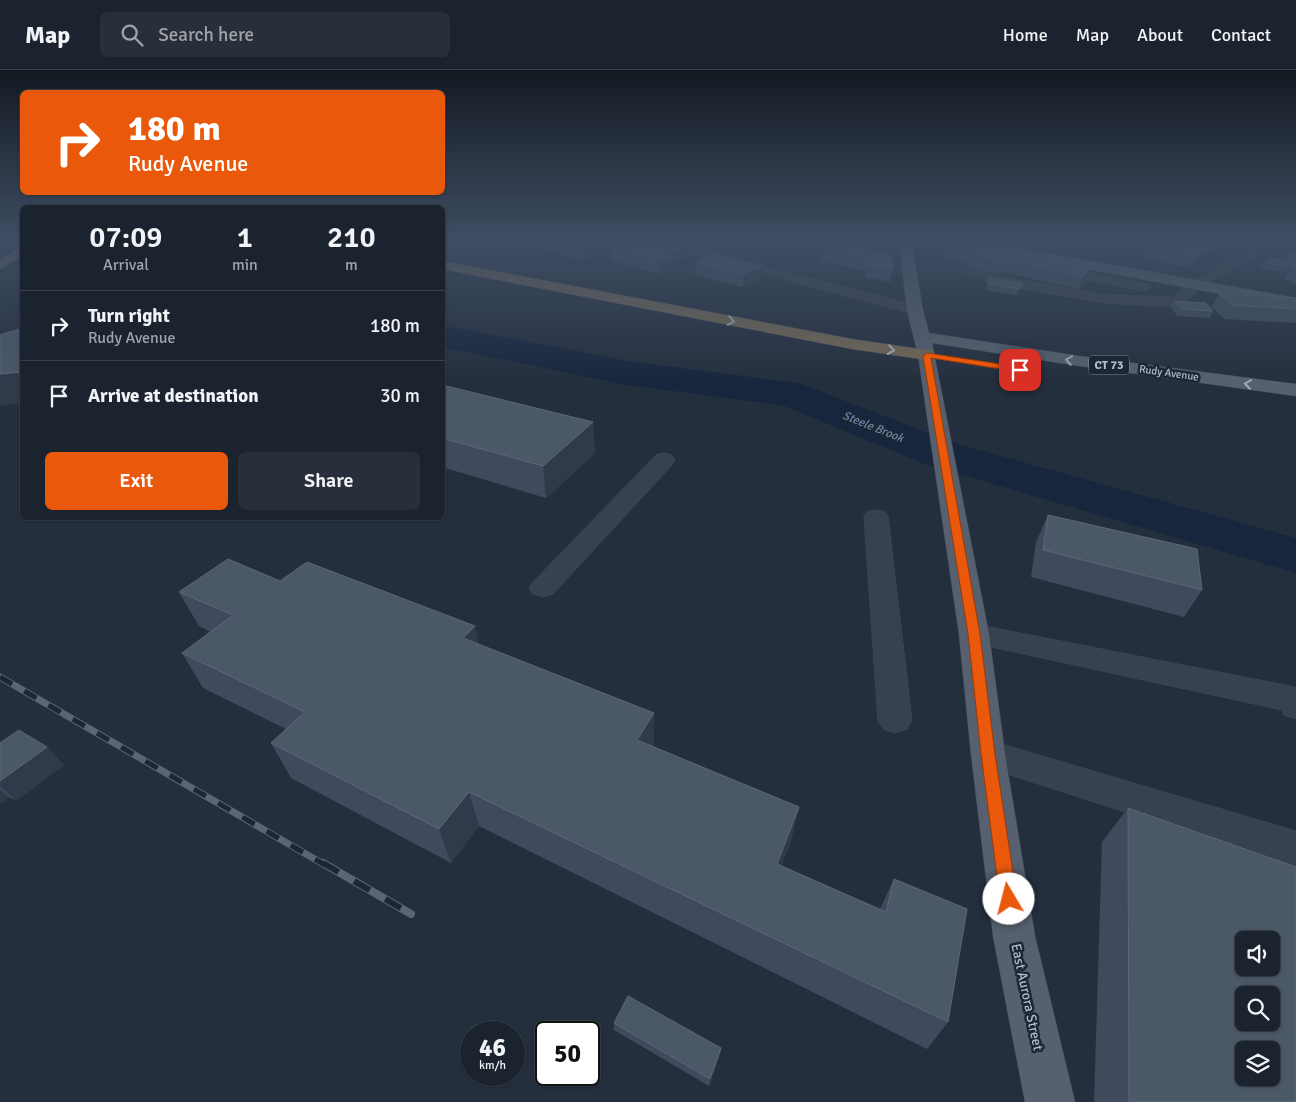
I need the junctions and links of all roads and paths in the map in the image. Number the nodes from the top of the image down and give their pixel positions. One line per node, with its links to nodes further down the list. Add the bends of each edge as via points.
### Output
1 (557, 287): 13 (highway, one-way to 13)
2 (829, 287): 10 (street)
3 (912, 287): 10 (main road, East Aurora Street)
4 (1036, 287): 8 (street, via 1105,300 1178,302)
5 (1158, 287): 8 (street)
6 (1192, 287): 8 (street)
7 (1212, 287): 9 (main road)
8 (1184, 295)
9 (1296, 303)
10 (915, 310): 12 (main road, East Aurora Street)
11 (905, 334): 12 (highway, CT 73)
12 (923, 337): 13 (main road, East Aurora Street); 18 (main road, Rudy Avenue / CT 73, one-way to 12)
13 (927, 356): 14 (main road); 23 (main road, East Aurora Street)
14 (946, 358)
15 (986, 364): 16 (main road, CT 73)
16 (1094, 381)
17 (1113, 383): 19 (main road, Rudy Avenue / CT 73)
18 (1296, 390)
19 (1296, 407)
20 (664, 460): 22 (street)
21 (876, 518): 25 (street)
22 (543, 588)
23 (974, 634): 24 (street); 26 (main road, East Aurora Street)
24 (1296, 702)
25 (895, 720)
26 (988, 754): 27 (street); 28 (main road, East Aurora Street, via 1014,936)
27 (1296, 849)
28 (1050, 1102)

